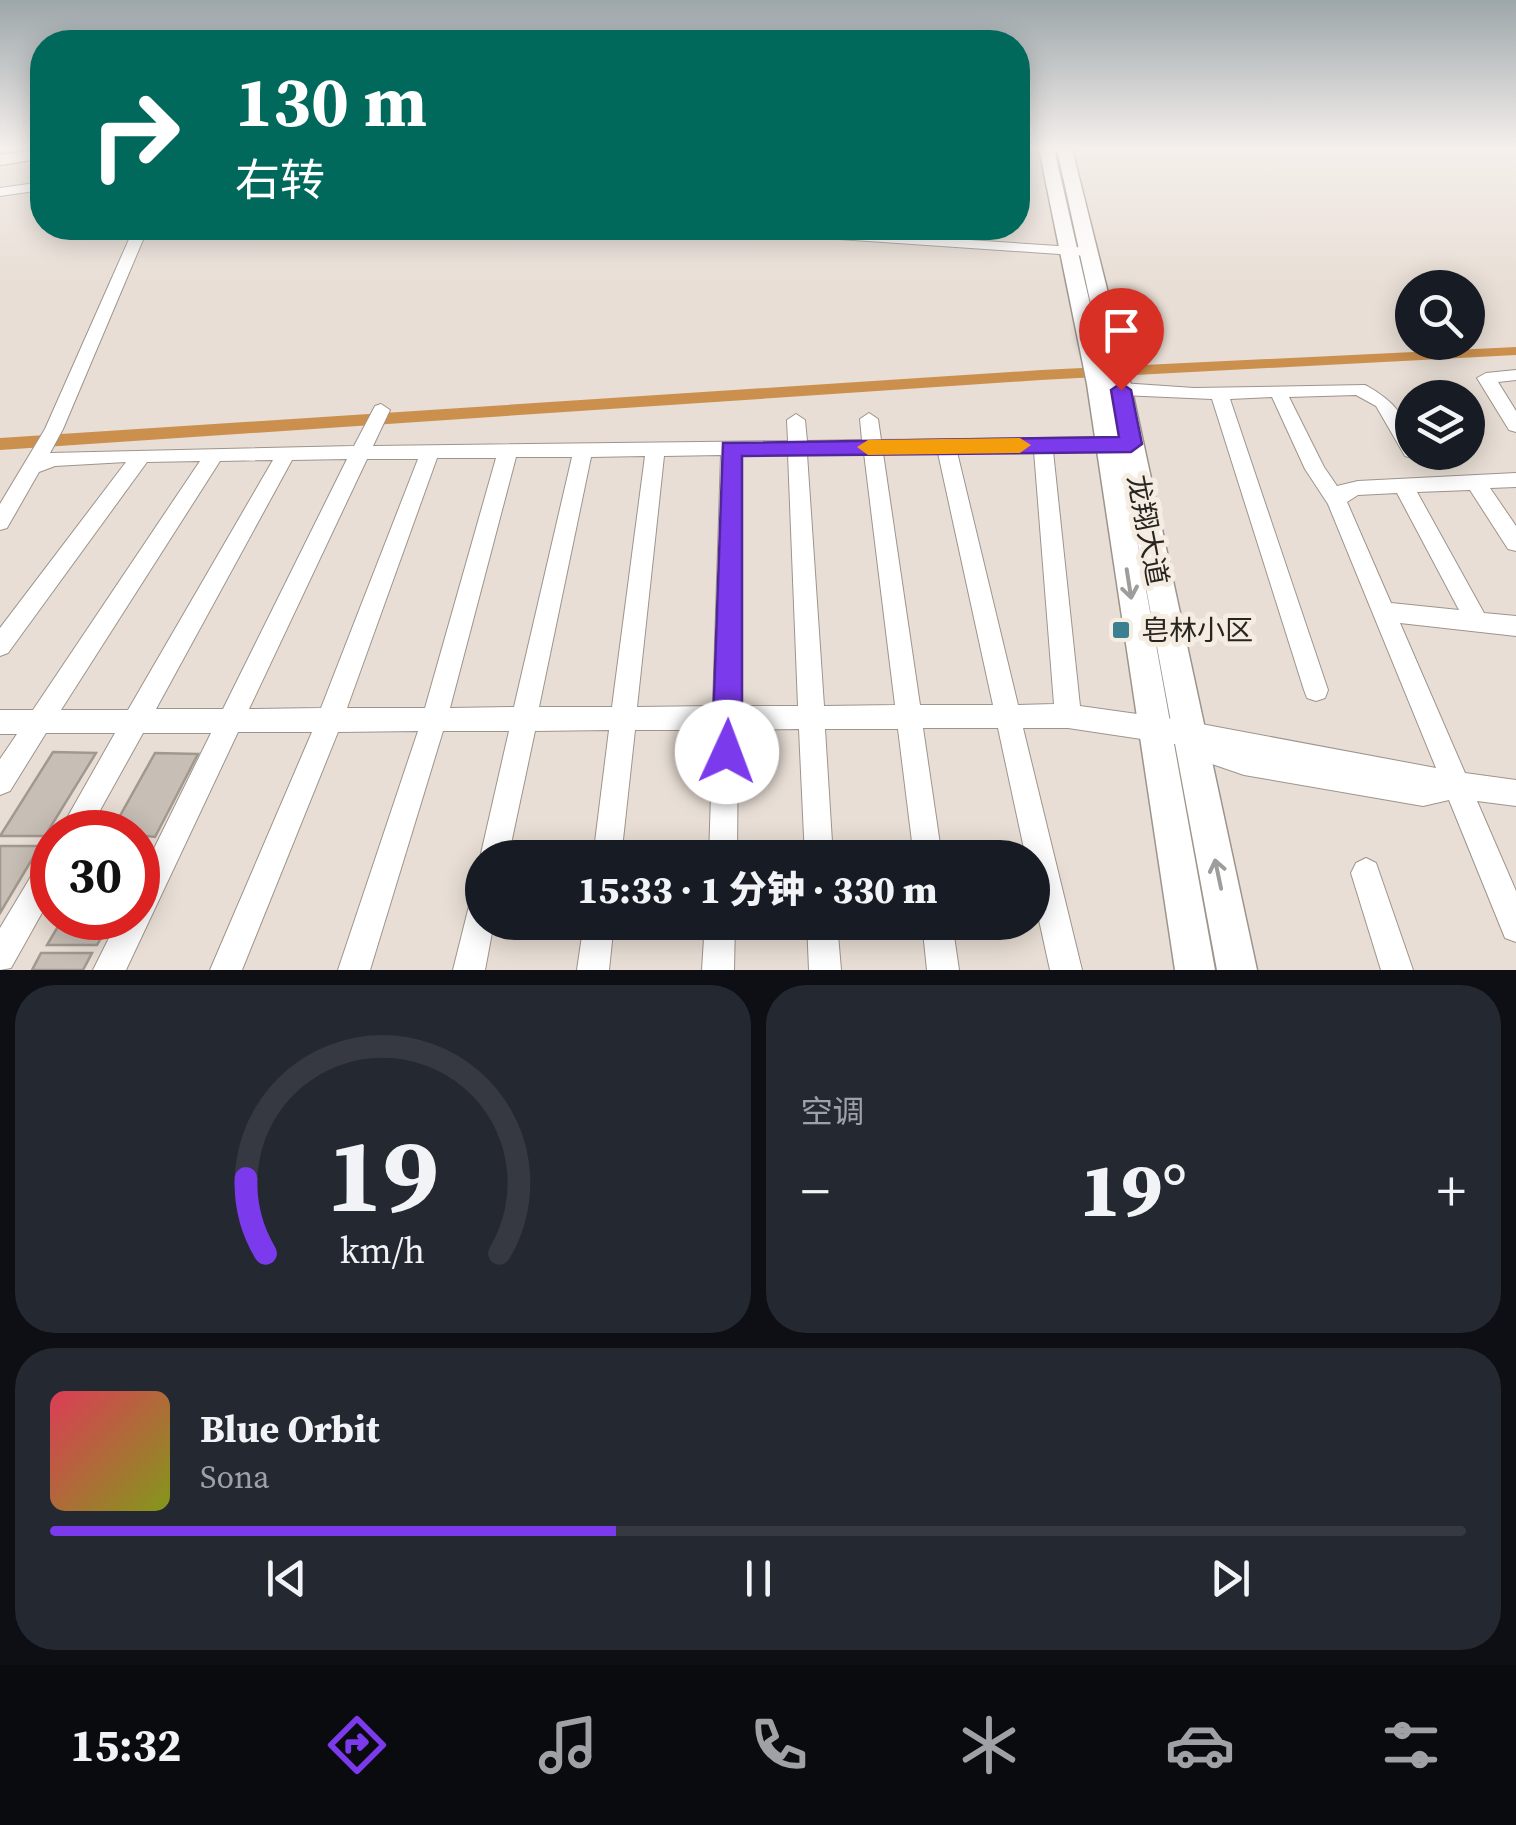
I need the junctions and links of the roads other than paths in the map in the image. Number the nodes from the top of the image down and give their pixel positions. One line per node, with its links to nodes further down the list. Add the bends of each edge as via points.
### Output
1 (1056, 194): 5 (main road, 龙翔大道)
2 (1075, 194): 6 (main road, 龙翔大道)
3 (136, 240): 30 (street)
4 (909, 240): 5 (street)
5 (1068, 251): 6 (street); 7 (main road, 龙翔大道)
6 (1089, 252): 7 (main road, 龙翔大道)
7 (1109, 374): 10 (street); 17 (main road, 龙翔大道)
8 (1516, 375): 15 (street, via 1486,378)
9 (1278, 392): 10 (street); 14 (street, via 1373,394); 36 (street)
10 (1218, 394): 43 (street)
11 (381, 410): 16 (street)
12 (870, 419): 20 (street)
13 (796, 420): 21 (street)
14 (1395, 426)
15 (1516, 426)
16 (365, 444): 26 (street); 27 (street); 54 (street)
17 (1120, 444): 18 (street); 57 (main road, 龙翔大道, one-way to 57); 58 (main road, 龙翔大道)
18 (1043, 445): 19 (street); 47 (street)
19 (946, 446): 20 (street); 46 (street)
20 (873, 447): 21 (street); 45 (street)
21 (798, 448): 22 (street); 44 (street)
22 (731, 449): 24 (street); 51 (street)
23 (583, 450): 24 (street); 25 (street); 49 (street)
24 (655, 450): 50 (street)
25 (508, 451): 26 (street); 48 (street)
26 (430, 452): 52 (street)
27 (286, 454): 28 (street); 53 (street)
28 (214, 455): 29 (street); 56 (street)
29 (142, 456): 30 (street); 42 (street)
30 (39, 460): 37 (street)
31 (1424, 470): 34 (street)
32 (1516, 480): 33 (street)
33 (1475, 482): 34 (street); 38 (street)
34 (1432, 484): 35 (street)
35 (1403, 485): 36 (street, via 1343,492); 40 (street)
36 (1338, 502): 39 (street)
37 (0, 522)
38 (1516, 543)
39 (1382, 612): 40 (street); 60 (street)
40 (1476, 622): 41 (street)
41 (1516, 626)
42 (0, 646)
43 (1316, 690)
44 (812, 716): 45 (street); 51 (street); 66 (street)
45 (909, 716): 46 (street); 67 (street)
46 (1008, 716): 47 (street); 87 (street)
47 (1068, 716): 57 (street)
48 (435, 717): 49 (street); 52 (street); 81 (street)
49 (524, 717): 50 (street); 63 (street)
50 (624, 717): 51 (street); 64 (street)
51 (728, 717): 65 (street)
52 (330, 719): 54 (street); 80 (street)
53 (139, 720): 54 (street); 56 (street); 62 (street)
54 (234, 720): 68 (street)
55 (0, 722): 56 (street)
56 (41, 722): 59 (street)
57 (1152, 725): 58 (street); 88 (main road, 龙翔大道)
58 (1188, 731): 60 (street, via 1221,755 1244,762 1424,793); 89 (main road, 龙翔大道, one-way to 58)
59 (0, 782)
60 (1456, 786): 61 (street); 71 (street)
61 (1516, 793)
62 (86, 810)
63 (498, 840)
64 (608, 840)
65 (724, 840)
66 (818, 840)
67 (926, 840)
68 (160, 867)
69 (1366, 873): 90 (street)
70 (30, 906): 78 (street)
71 (1516, 927)
72 (124, 940): 79 (street)
73 (475, 940): 82 (street)
74 (597, 940): 83 (street)
75 (719, 940): 84 (street)
76 (823, 940): 85 (street)
77 (939, 940): 86 (street)
78 (0, 957)
79 (109, 970)
80 (226, 970)
81 (354, 970)
82 (469, 970)
83 (593, 970)
84 (718, 970)
85 (825, 970)
86 (943, 970)
87 (1066, 970)
88 (1194, 970)
89 (1238, 970)
90 (1396, 970)

